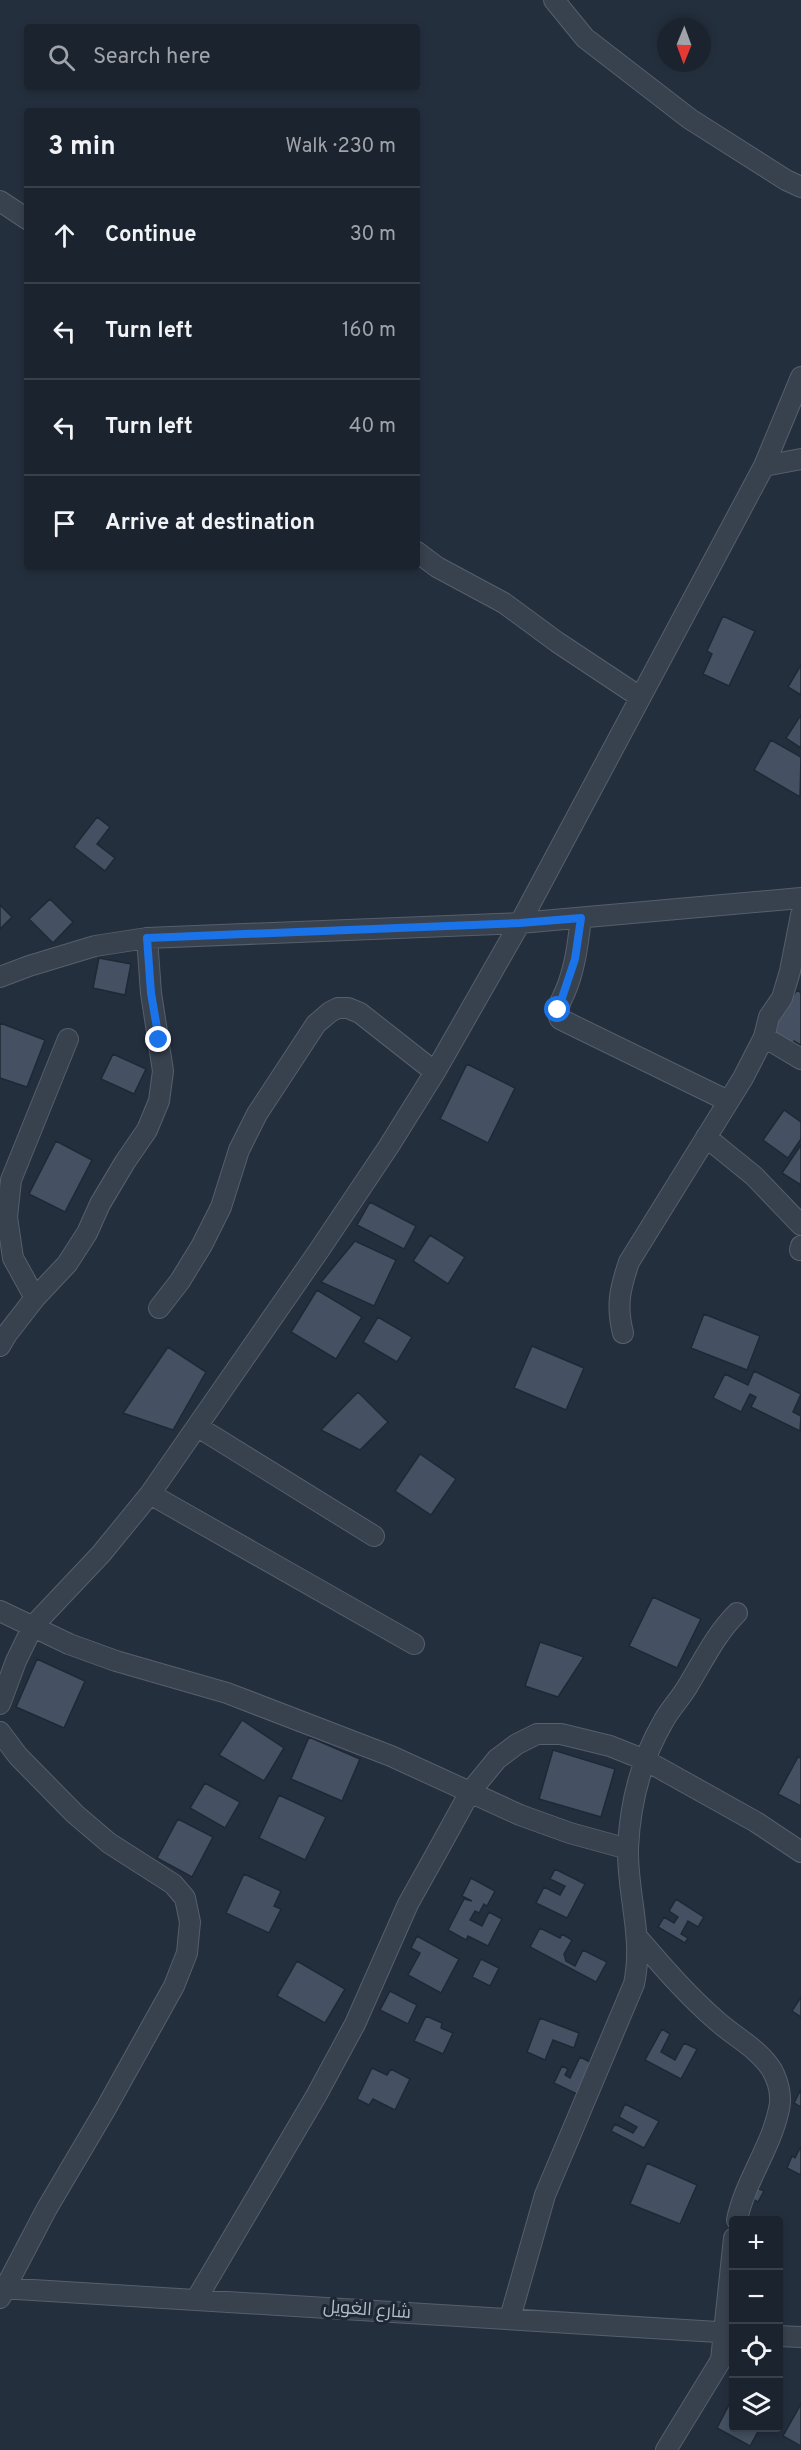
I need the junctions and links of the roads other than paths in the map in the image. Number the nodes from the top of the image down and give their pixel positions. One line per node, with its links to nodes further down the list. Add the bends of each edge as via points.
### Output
1 (554, 0): 2 (street, via 585,38 690,119)
2 (801, 187)
3 (0, 201): 4 (street)
4 (24, 217)
5 (801, 377): 7 (street)
6 (801, 459): 7 (street)
7 (764, 466): 9 (street)
8 (420, 554): 9 (street, via 504,603)
9 (640, 697): 13 (street)
10 (801, 898): 12 (street)
11 (801, 915): 16 (street, via 782,998 769,1017)
12 (581, 918): 13 (street); 20 (street, via 575,959 558,1010 560,1019)
13 (520, 923): 14 (street); 19 (street)
14 (147, 938): 15 (street, via 95,946); 24 (street, via 163,1071 159,1101 147,1130 100,1204 87,1233 67,1264)
15 (0, 977)
16 (764, 1037): 18 (street); 20 (street)
17 (68, 1039): 22 (street)
18 (801, 1059)
19 (435, 1072): 25 (street, via 360,1013 338,1008 323,1018 257,1114 202,1245); 28 (street)
20 (728, 1101): 21 (street)
21 (706, 1137): 23 (street, via 754,1176); 26 (street, via 629,1262 618,1312)
22 (6, 1177): 24 (street, via 6,1217 14,1258)
23 (801, 1225)
24 (35, 1298): 27 (street)
25 (159, 1308)
26 (623, 1333)
27 (0, 1346)
28 (198, 1427): 29 (street); 30 (street)
29 (150, 1494): 33 (street, via 101,1554); 34 (street)
30 (374, 1536)
31 (0, 1611): 33 (street)
32 (737, 1613): 38 (street, via 714,1639 663,1722)
33 (33, 1626): 35 (street); 39 (street, via 116,1661 227,1693 315,1726)
34 (414, 1644)
35 (4, 1679): 36 (street)
36 (0, 1704)
37 (0, 1732): 45 (street, via 75,1815 109,1843 173,1884 185,1898 190,1922 187,1953 174,1986)
38 (645, 1760): 39 (street, via 584,1738 537,1734 497,1759); 40 (street, via 636,1787); 41 (street)
39 (470, 1792): 40 (street, via 520,1815); 46 (street, via 408,1904 339,2055)
40 (628, 1849): 42 (street)
41 (801, 1852)
42 (638, 1938): 43 (street, via 689,1995 771,2069 778,2086 779,2110); 47 (street, via 634,1984 545,2195)
43 (737, 2216)
44 (732, 2270): 48 (street)
45 (2, 2291): 46 (street, شارع الغويل)
46 (197, 2298): 47 (street, شارع الغويل)
47 (510, 2318): 49 (street, شارع الغويل)
48 (729, 2324)
49 (729, 2333): 52 (street, via 721,2360)
50 (783, 2336): 51 (street)
51 (801, 2337)
52 (666, 2450)

